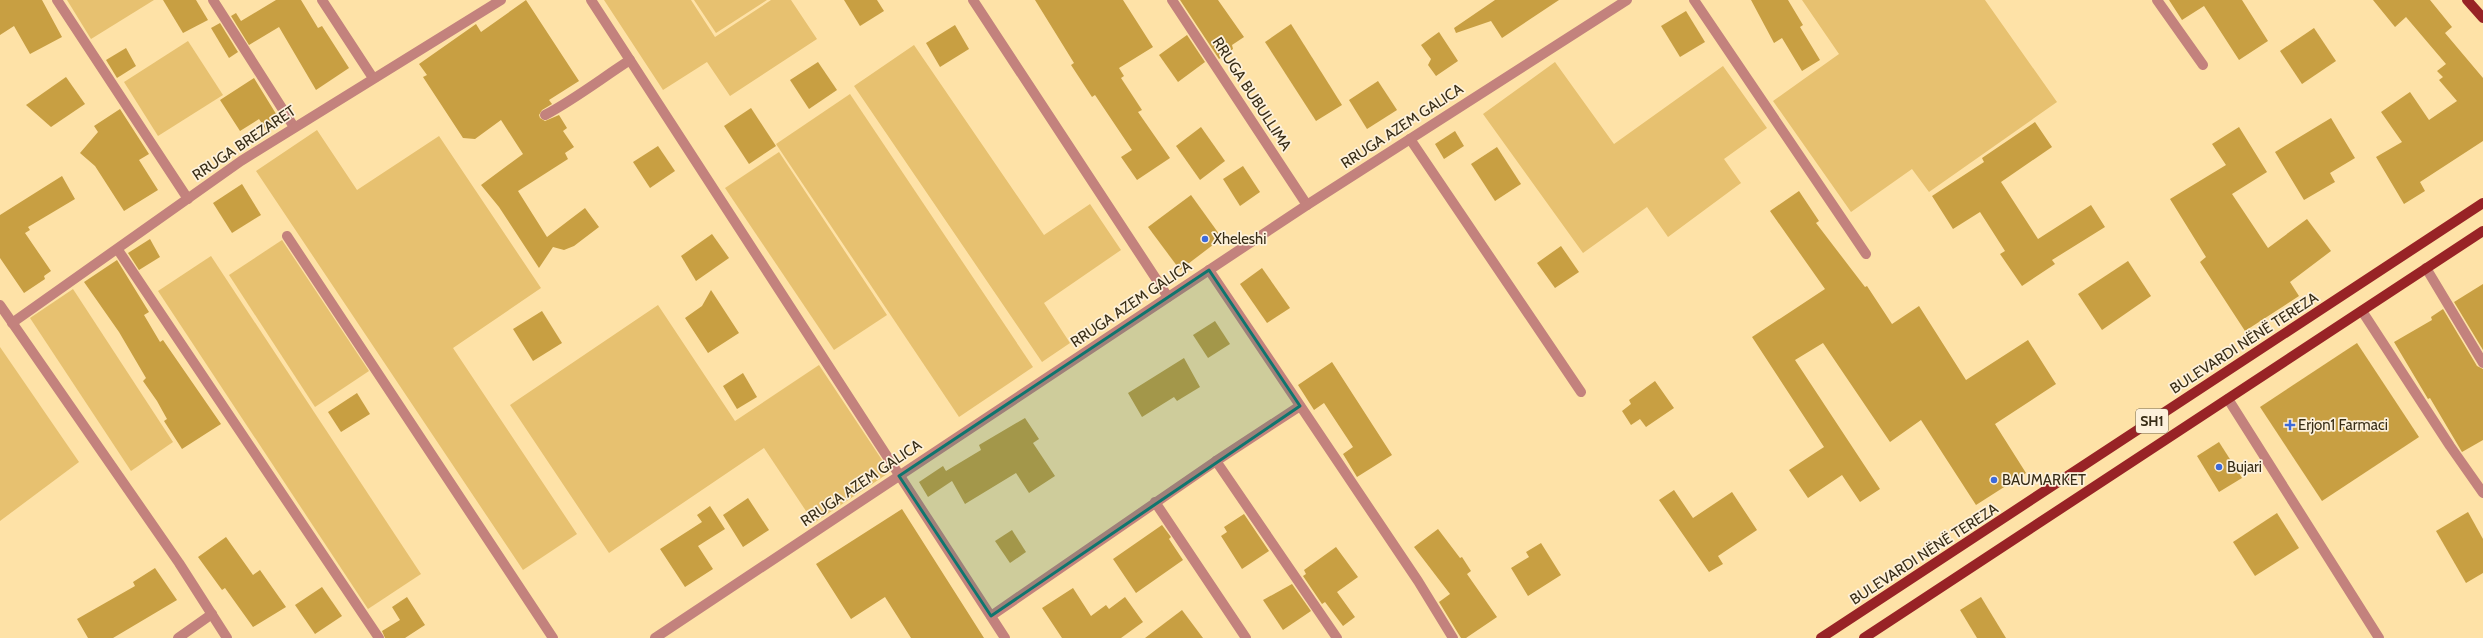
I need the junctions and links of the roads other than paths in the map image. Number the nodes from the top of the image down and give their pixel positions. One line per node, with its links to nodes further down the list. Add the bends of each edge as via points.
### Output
1 (57, 0): 19 (street)
2 (213, 0): 17 (street)
3 (322, 0): 15 (street)
4 (501, 0): 15 (street, RRUGA BREZARET)
5 (591, 0): 13 (street)
6 (973, 0): 28 (street)
7 (1172, 0): 21 (street, RRUGA BUBULLIMA)
8 (1627, 0): 18 (street, RRUGA AZEM GALICA)
9 (1694, 0): 25 (street)
10 (2157, 0): 14 (street)
11 (2467, 0): 12 (main road)
12 (2483, 18)
13 (630, 60): 16 (street, via 569,102); 37 (street)
14 (2203, 65)
15 (373, 78): 17 (street, RRUGA BREZARET)
16 (545, 115)
17 (294, 127): 19 (street, RRUGA BREZARET)
18 (1410, 139): 21 (street, RRUGA AZEM GALICA); 33 (street)
19 (188, 199): 24 (street, RRUGA BREZARET)
20 (2483, 203): 51 (main road, BULEVARDI NËNË TEREZA / SH1)
21 (1307, 205): 27 (street, RRUGA AZEM GALICA)
22 (2483, 231): 26 (main road, SH1)
23 (287, 236): 45 (street)
24 (118, 250): 31 (street, RRUGA BREZARET); 44 (street)
25 (1866, 254)
26 (2426, 268): 30 (main road, SH1); 32 (street)
27 (1209, 270): 28 (street, RRUGA AZEM GALICA); 35 (street)
28 (1168, 297): 37 (street, RRUGA AZEM GALICA)
29 (0, 305): 31 (street)
30 (2362, 311): 34 (main road, SH1); 38 (street)
31 (12, 323): 40 (street, via 179,562)
32 (2483, 363)
33 (1581, 392)
34 (2228, 399): 52 (main road, SH1); 53 (street)
35 (1300, 406): 36 (street); 50 (street, via 1418,581)
36 (1216, 461): 39 (street); 49 (street)
37 (899, 476): 41 (street); 46 (street, RRUGA AZEM GALICA)
38 (2483, 493)
39 (1155, 502): 41 (street); 48 (street)
40 (212, 614): 42 (street); 43 (street)
41 (991, 616): 47 (street)
42 (178, 638)
43 (227, 638)
44 (379, 638)
45 (553, 638)
46 (655, 638)
47 (1005, 638)
48 (1246, 638)
49 (1338, 638)
50 (1453, 638)
51 (1821, 638)
52 (1864, 638)
53 (2379, 638)

